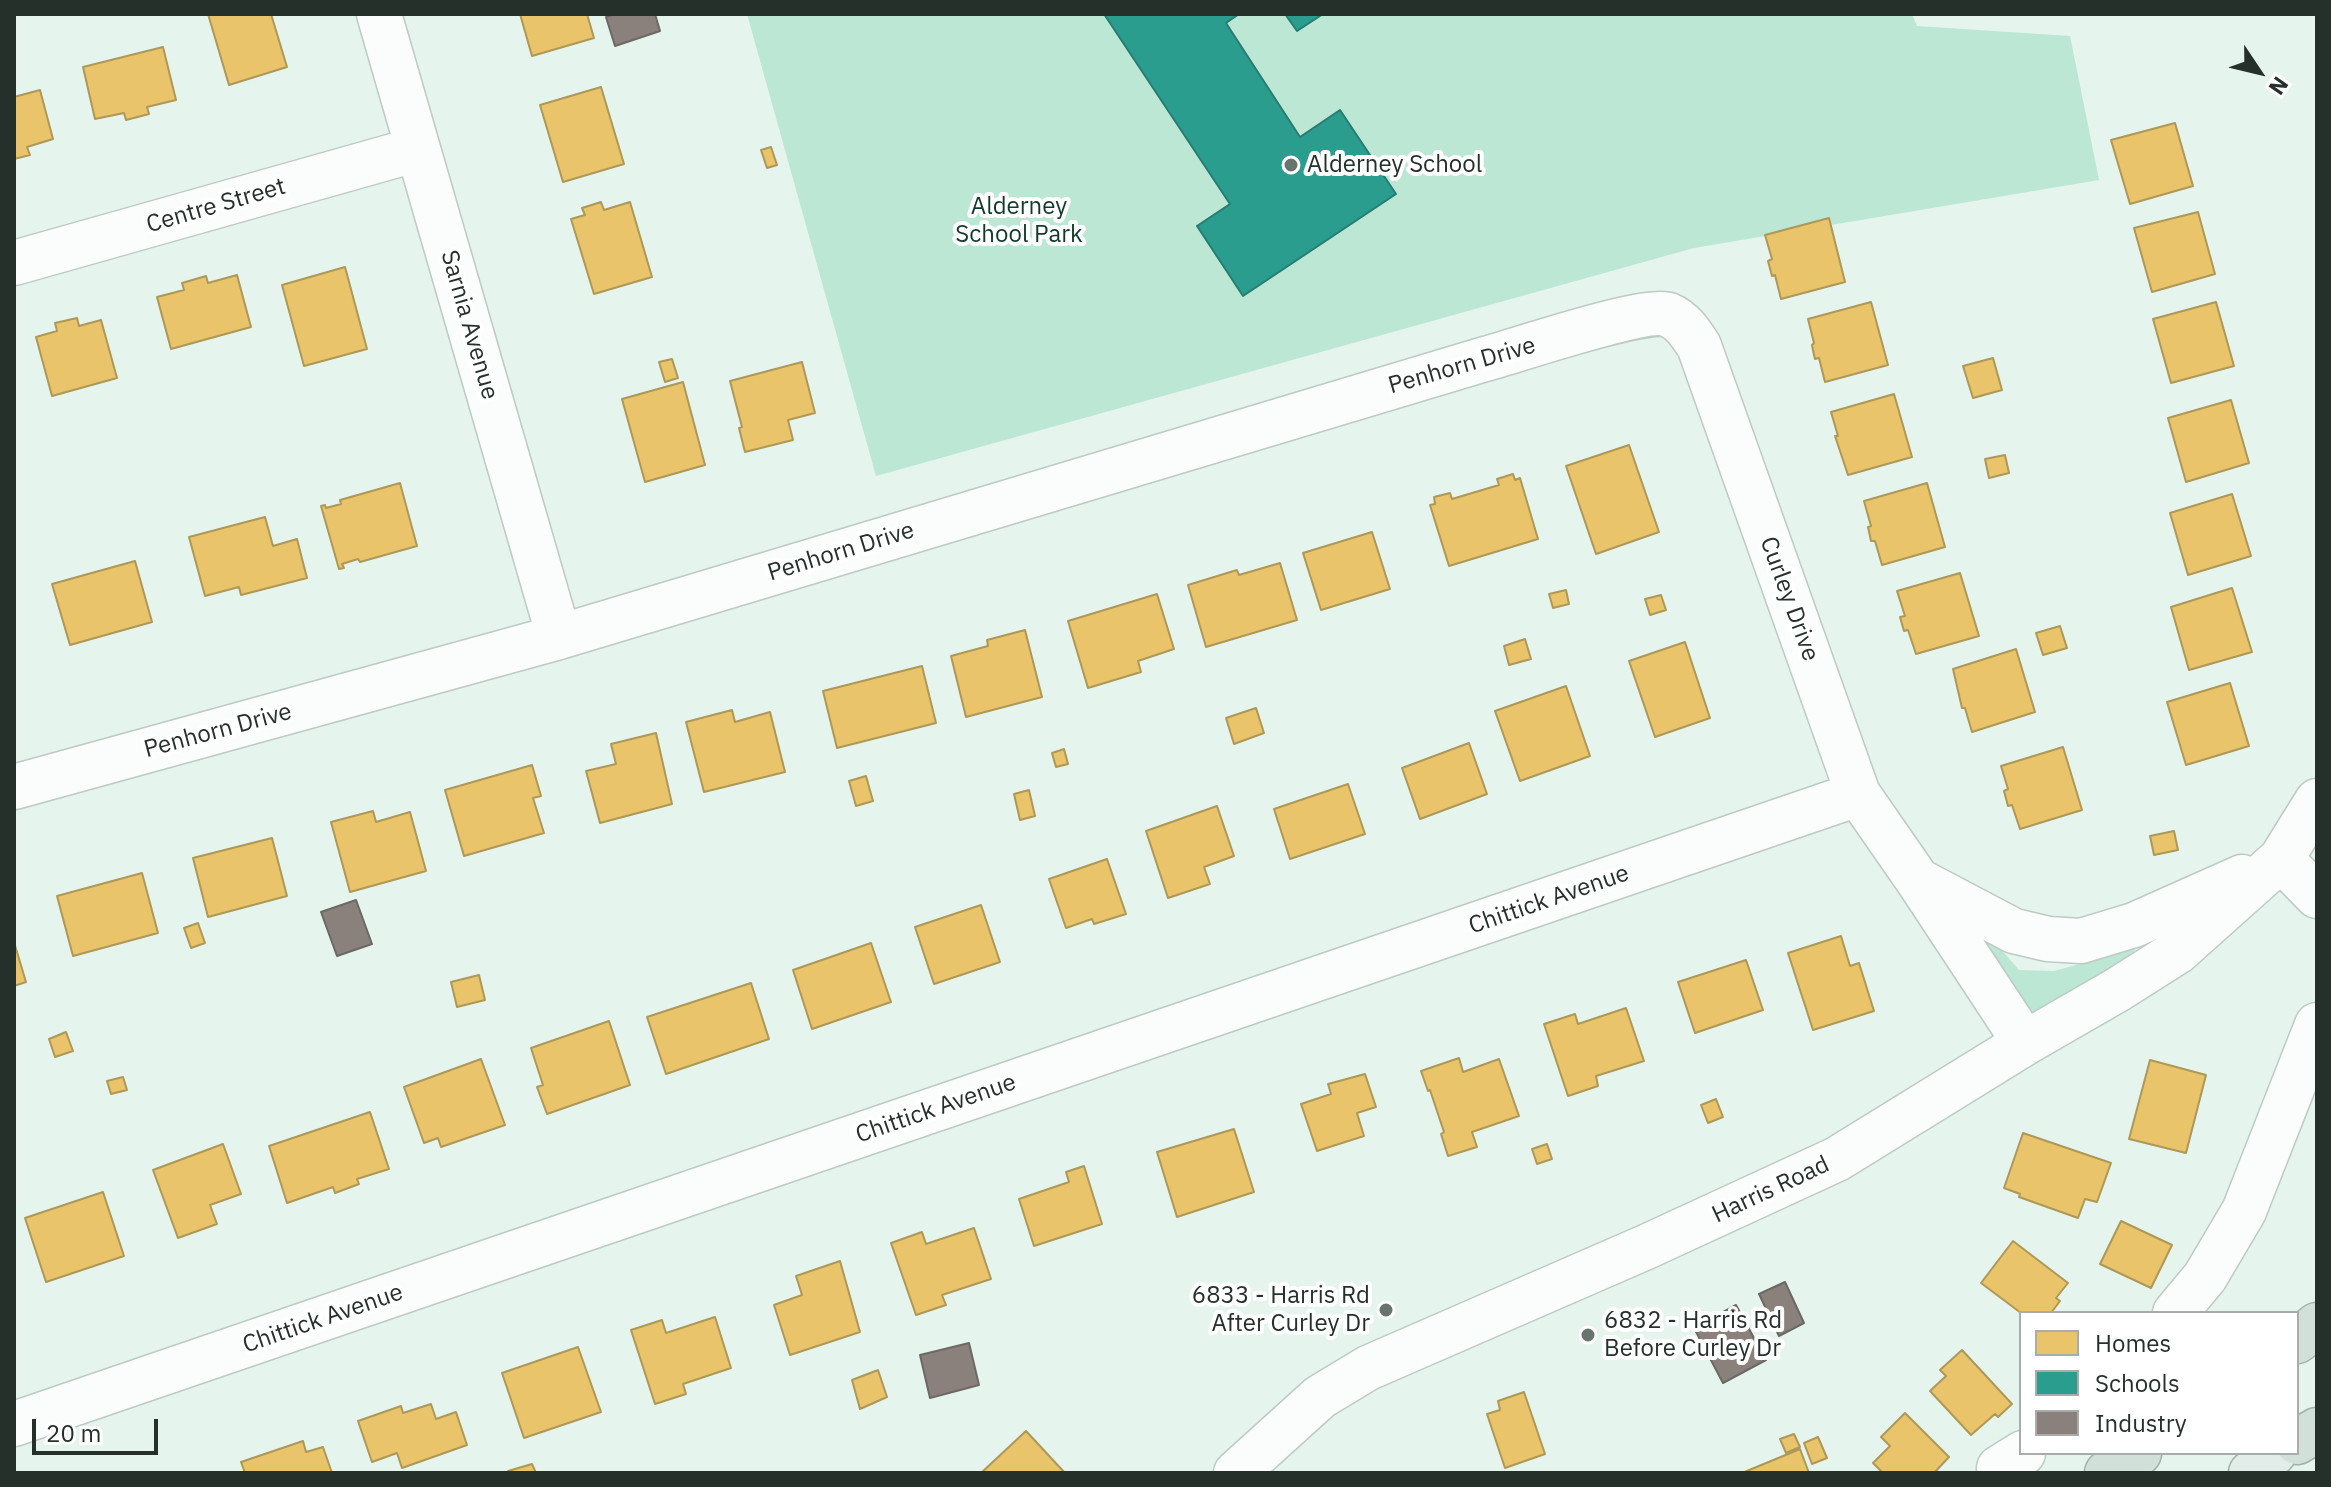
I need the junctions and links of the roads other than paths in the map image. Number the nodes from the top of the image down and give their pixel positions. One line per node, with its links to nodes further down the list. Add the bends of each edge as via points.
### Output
1 (379, 14): 2 (street, Sarnia Avenue)
2 (418, 149): 3 (street, Centre Street); 5 (street, Sarnia Avenue)
3 (14, 263)
4 (1667, 314): 5 (street, Penhorn Drive, via 1636,317 1485,359); 7 (street, Curley Drive, via 1686,326 1699,346)
5 (559, 637): 6 (street, Penhorn Drive)
6 (14, 787)
7 (1858, 794): 10 (street, Curley Drive); 18 (street, Chittick Avenue)
8 (2317, 801): 9 (street, Harris Road)
9 (2281, 859): 10 (street, Curley Drive, via 2134,925 2081,941 2014,931); 11 (street); 13 (street, Harris Road, via 2177,952)
10 (1919, 882): 13 (street, Curley Drive)
11 (2317, 896)
12 (2317, 1025): 14 (street, via 2244,1211 2205,1277)
13 (2025, 1043): 23 (street, Harris Road, via 1837,1159 1368,1368 1320,1397)
14 (2177, 1311)
15 (2317, 1325): 16 (highway)
16 (2299, 1339)
17 (2317, 1410): 19 (main road)
18 (14, 1424)
19 (2299, 1428)
20 (2317, 1430): 21 (highway)
21 (2299, 1439)
22 (2136, 1455): 24 (highway)
23 (1236, 1473)
24 (2107, 1473)

